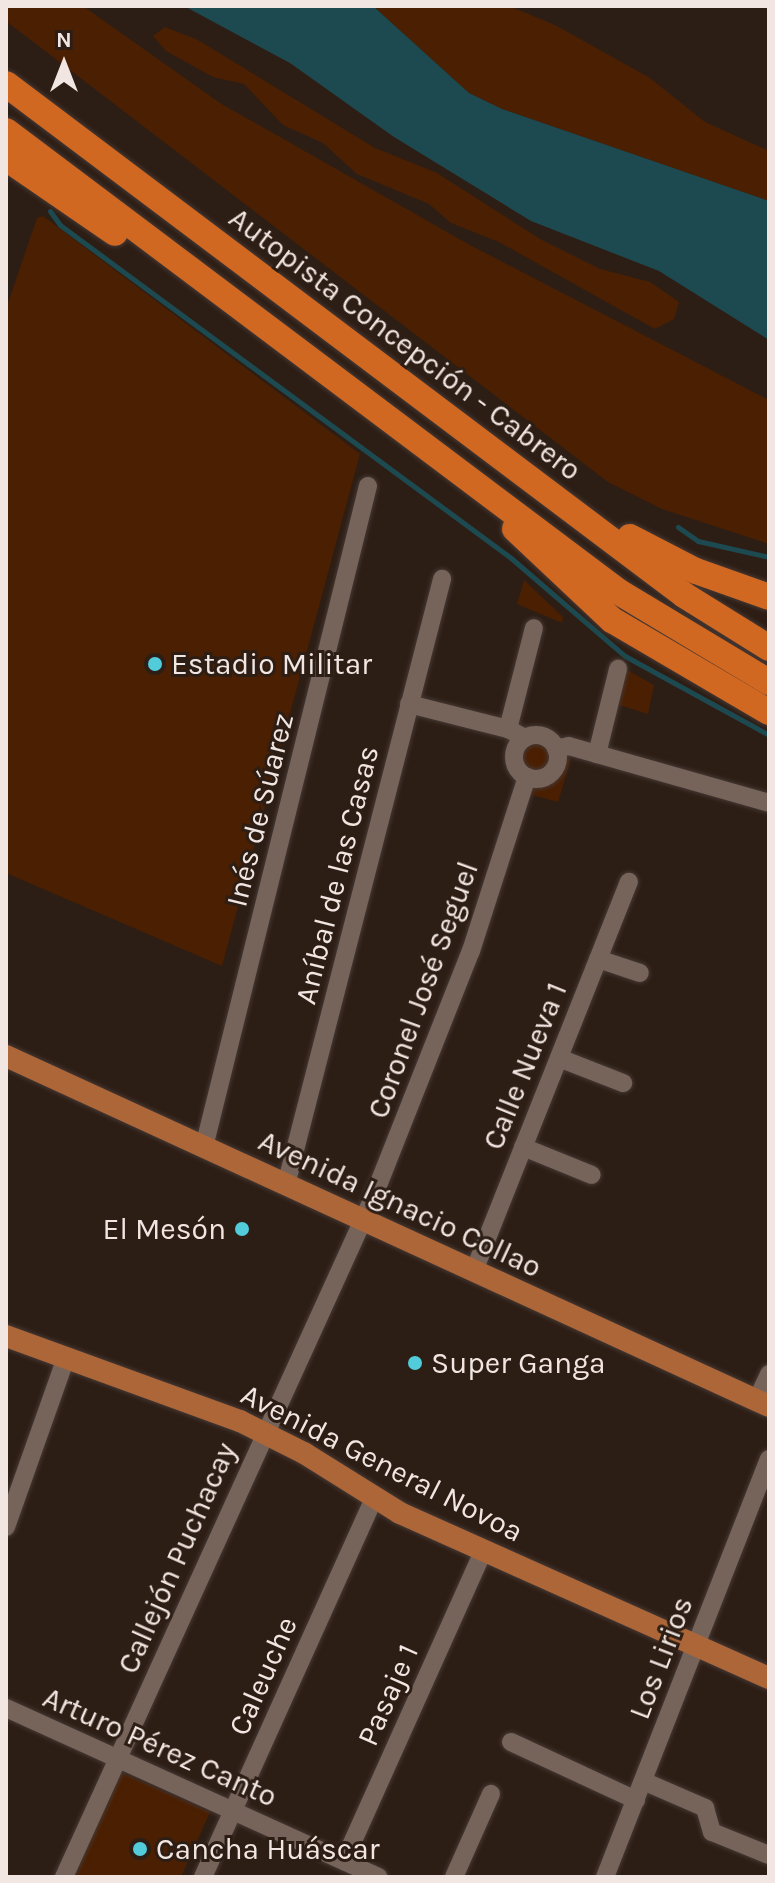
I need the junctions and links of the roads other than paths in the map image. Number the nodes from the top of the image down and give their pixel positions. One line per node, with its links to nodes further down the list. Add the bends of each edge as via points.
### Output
1 (6, 84): 7 (highway, Autopista Concepción - Cabrero)
2 (6, 131): 4 (highway)
3 (6, 158): 4 (highway, via 157,262)
4 (267, 327): 5 (highway)
5 (463, 474): 13 (highway, via 619,592); 15 (highway, via 590,603 673,659)
6 (368, 486): 28 (street, Inés de Súarez)
7 (549, 493): 9 (highway, via 686,567); 11 (highway, Autopista Concepción - Cabrero, via 684,595)
8 (442, 579): 14 (street, Aníbal de las Casas)
9 (769, 597)
10 (534, 628): 16 (street)
11 (769, 648)
12 (618, 669): 19 (street)
13 (769, 682)
14 (409, 704): 16 (street); 31 (street, Aníbal de las Casas)
15 (769, 712)
16 (508, 729): 17 (street)
17 (525, 738): 18 (street, via 543,737); 20 (street, via 514,761)
18 (556, 749): 19 (street, via 569,746); 20 (street, via 551,773)
19 (597, 754): 21 (street)
20 (527, 777): 32 (street, Coronel José Seguel, via 467,964)
21 (769, 803)
22 (629, 882): 23 (street, Calle Nueva 1)
23 (598, 959): 24 (street); 26 (street, Calle Nueva 1)
24 (640, 973)
25 (6, 1056): 28 (main road, Avenida Ignacio Collao)
26 (559, 1058): 27 (street); 29 (street, Calle Nueva 1)
27 (623, 1083)
28 (204, 1147): 31 (main road, Avenida Ignacio Collao)
29 (523, 1147): 30 (street); 33 (street, Calle Nueva 1)
30 (592, 1175)
31 (286, 1185): 32 (main road, Avenida Ignacio Collao)
32 (362, 1220): 33 (main road, Avenida Ignacio Collao); 38 (street, Callejón Puchacay)
33 (474, 1271): 37 (main road, Avenida Ignacio Collao)
34 (6, 1336): 35 (main road, Avenida General Novoa)
35 (65, 1360): 38 (main road, Avenida General Novoa); 41 (street)
36 (769, 1374): 37 (street)
37 (763, 1403)
38 (264, 1433): 40 (main road, Avenida General Novoa); 47 (street, Callejón Puchacay)
39 (769, 1459): 43 (street, Los Lirios)
40 (374, 1498): 42 (main road, Avenida General Novoa); 51 (street, Caleuche)
41 (6, 1527)
42 (483, 1551): 43 (main road, Avenida General Novoa); 53 (street, Pasaje 1)
43 (696, 1648): 44 (main road, Avenida General Novoa); 48 (street, Los Lirios)
44 (769, 1678)
45 (6, 1708): 47 (street, Arturo Pérez Canto)
46 (511, 1742): 50 (street)
47 (117, 1759): 51 (street, Arturo Pérez Canto); 54 (street, Callejón Puchacay)
48 (643, 1781): 50 (street, Los Lirios); 52 (street, via 705,1808 712,1832)
49 (491, 1794): 57 (street)
50 (636, 1800): 58 (street, Los Lirios)
51 (233, 1811): 53 (street, Arturo Pérez Canto); 55 (street, Caleuche)
52 (769, 1855)
53 (344, 1861): 56 (street, Arturo Pérez Canto)
54 (64, 1877)
55 (203, 1877)
56 (379, 1877)
57 (454, 1877)
58 (605, 1877)

